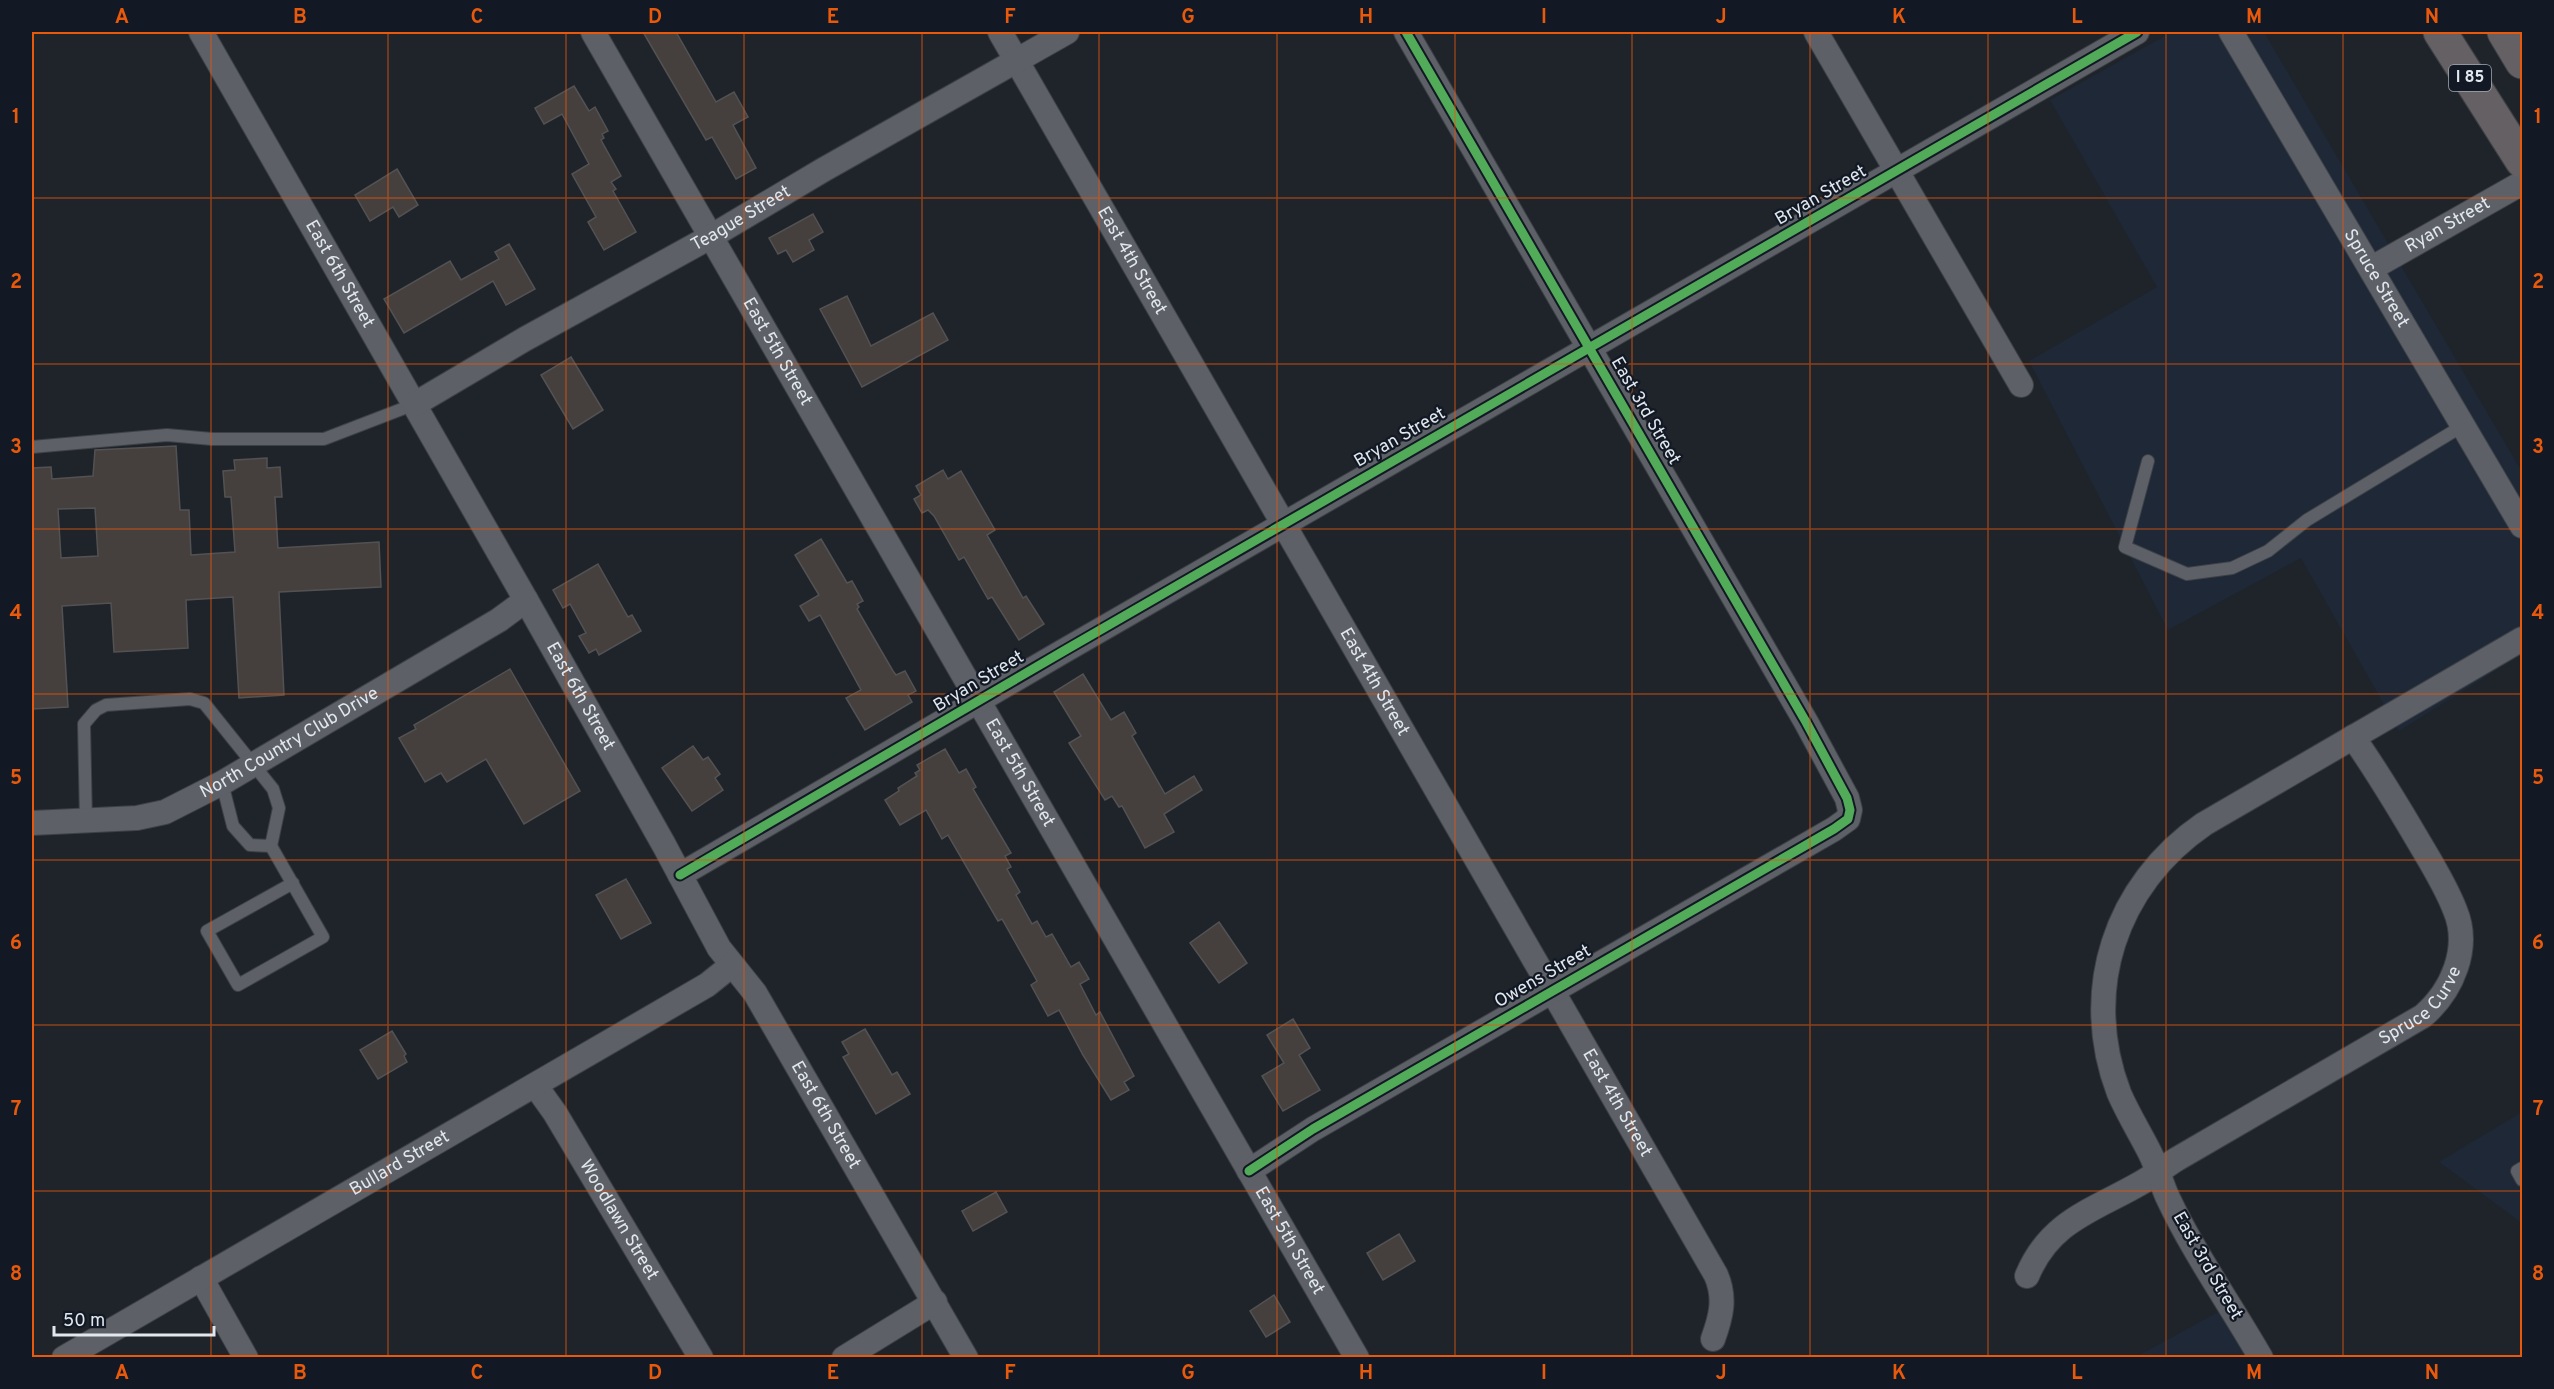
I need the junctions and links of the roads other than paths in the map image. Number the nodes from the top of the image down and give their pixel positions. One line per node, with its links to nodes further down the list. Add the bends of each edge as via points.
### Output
1 (201, 32): 20 (street, East 6th Street)
2 (593, 32): 16 (street, East 5th Street)
3 (1000, 32): 11 (street, East 4th Street)
4 (1067, 32): 11 (street, Teague Street)
5 (1406, 32): 18 (street, East 3rd Street)
6 (1816, 32): 14 (street)
7 (2137, 32): 14 (street, Bryan Street)
8 (2231, 32): 17 (street, Spruce Street)
9 (2440, 32): 13 (highway, I 85)
10 (2504, 32): 12 (highway)
11 (1016, 60): 16 (street, Teague Street); 24 (street, East 4th Street)
12 (2523, 63)
13 (2523, 161)
14 (1897, 171): 18 (street, Bryan Street); 19 (street)
15 (2523, 183): 17 (street, Ryan Street)
16 (712, 236): 20 (street, Teague Street); 28 (street, East 5th Street)
17 (2372, 267): 21 (street, Spruce Street)
18 (1590, 348): 24 (street, Bryan Street); 32 (street, East 3rd Street, via 1806,722 1848,798)
19 (2021, 385)
20 (415, 404): 22 (lane, via 324,439 167,435); 26 (street, East 6th Street)
21 (2464, 425): 23 (lane, via 2307,520 2268,551 2232,568 2187,574 2125,547); 25 (street, Spruce Street)
22 (32, 447)
23 (2148, 461)
24 (1285, 525): 28 (street, Bryan Street); 39 (street, East 4th Street)
25 (2523, 526)
26 (526, 600): 30 (street, North Country Club Drive, via 499,620); 36 (street, East 6th Street)
27 (2523, 639): 29 (street)
28 (980, 701): 36 (street, Bryan Street); 42 (street, East 5th Street)
29 (2353, 737): 43 (street, via 2183,838 2151,872 2120,923 2104,980 2106,1043 2119,1092); 43 (street, Spruce Curve, via 2380,776 2456,911 2460,950 2455,972 2446,992 2423,1016)
30 (253, 764): 31 (street, North Country Club Drive); 33 (lane, via 204,703 190,699 106,705 84,724); 35 (lane, via 273,789 279,808)
31 (222, 783): 33 (street, North Country Club Drive, via 157,815); 35 (lane, via 233,826 250,845)
32 (1850, 810): 39 (street, Owens Street, via 1848,819 1834,829)
33 (86, 821): 34 (street, North Country Club Drive)
34 (32, 823)
35 (271, 846): 37 (lane)
36 (680, 875): 38 (street, East 6th Street)
37 (293, 884): 37 (lane, via 323,938 238,985 207,931)
38 (732, 965): 40 (street, Bullard Street, via 707,985); 47 (street, East 6th Street, via 755,993)
39 (1552, 991): 42 (street, Owens Street, via 1313,1129); 48 (street, East 4th Street, via 1716,1275 1722,1313)
40 (535, 1085): 46 (street, Bullard Street); 51 (street, Woodlawn Street)
41 (2523, 1168): 44 (lane, via 2517,1171)
42 (1249, 1171): 54 (street, East 5th Street)
43 (2158, 1172): 45 (street, Spruce Curve, via 2080,1214 2035,1258); 55 (street, East 3rd Street, via 2180,1220)
44 (2523, 1179)
45 (2027, 1276)
46 (201, 1278): 49 (street, Bullard Street); 50 (street)
47 (934, 1302): 52 (street); 53 (street, East 6th Street)
48 (1713, 1339)
49 (64, 1358)
50 (246, 1358)
51 (701, 1358)
52 (844, 1358)
53 (966, 1358)
54 (1357, 1358)
55 (2261, 1358)

